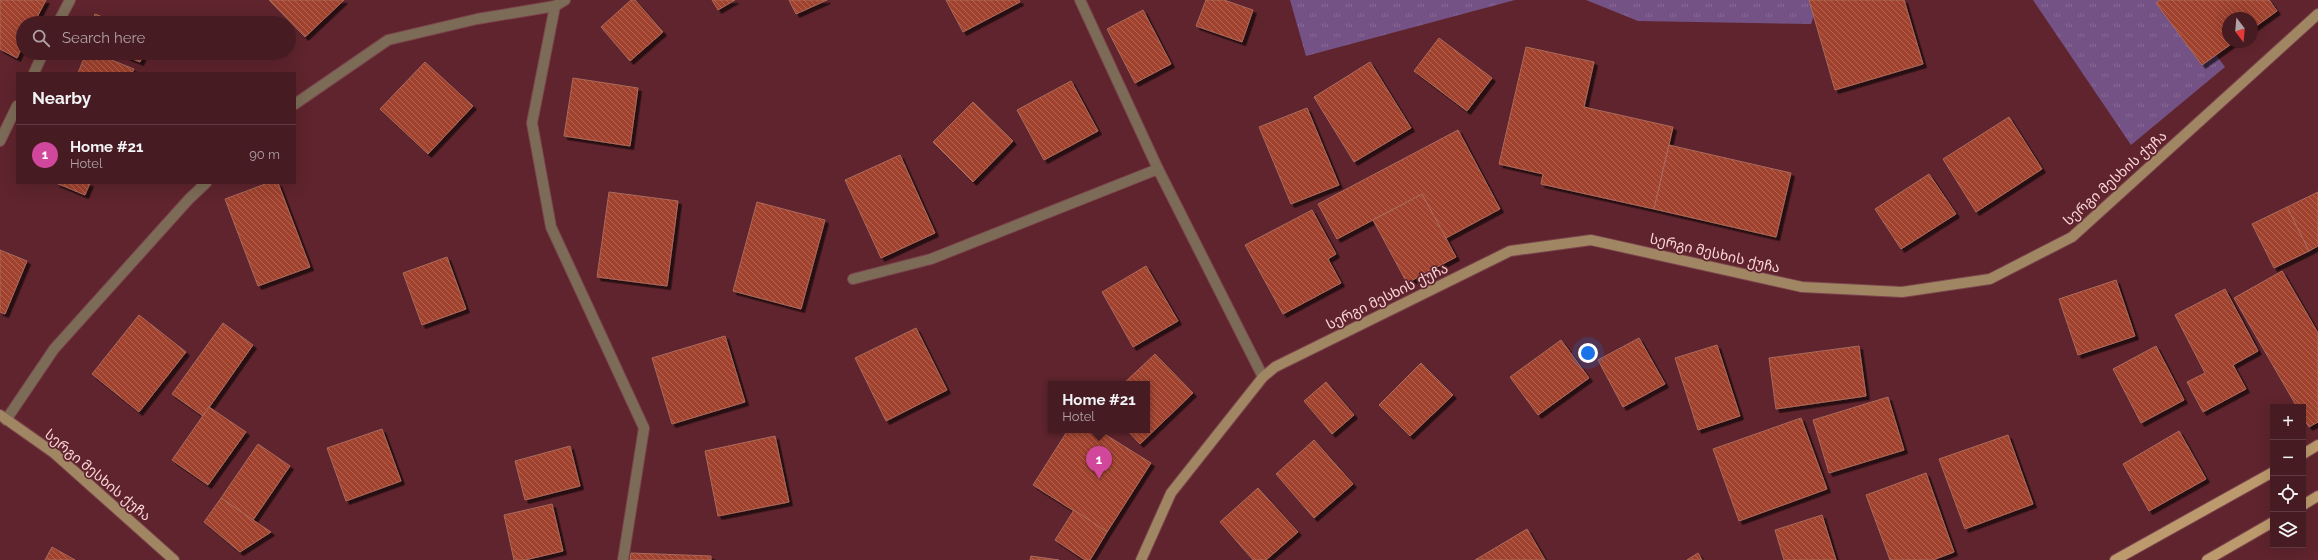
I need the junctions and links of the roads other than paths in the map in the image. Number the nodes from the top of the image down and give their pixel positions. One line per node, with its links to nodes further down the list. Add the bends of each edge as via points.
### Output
1 (70, 0): 6 (street)
2 (565, 0): 4 (street)
3 (1080, 0): 12 (street)
4 (555, 6): 9 (street, via 477,19 388,40); 24 (street, via 532,123 551,227 644,428)
5 (2318, 14): 15 (street, სერგი მესხის ქუჩა, via 2072,237 1990,278 1902,292 1802,287 1592,240 1510,251 1275,366)
6 (62, 16)
7 (40, 60): 8 (street)
8 (34, 72)
9 (296, 103)
10 (16, 108): 11 (street)
11 (0, 141)
12 (1158, 169): 14 (street, via 931,259); 15 (street)
13 (205, 184): 16 (street, via 54,349)
14 (853, 279)
15 (1262, 377): 25 (street, სერგი მესხის ქუჩა, via 1171,493)
16 (3, 417): 23 (street, სერგი მესხის ქუჩა, via 54,453)
17 (2318, 445): 18 (main road)
18 (2306, 452)
19 (2270, 474): 26 (main road)
20 (2318, 496): 21 (main road)
21 (2306, 503)
22 (2270, 524): 27 (main road)
23 (174, 560)
24 (623, 560)
25 (1141, 560)
26 (2114, 560)
27 (2207, 560)

